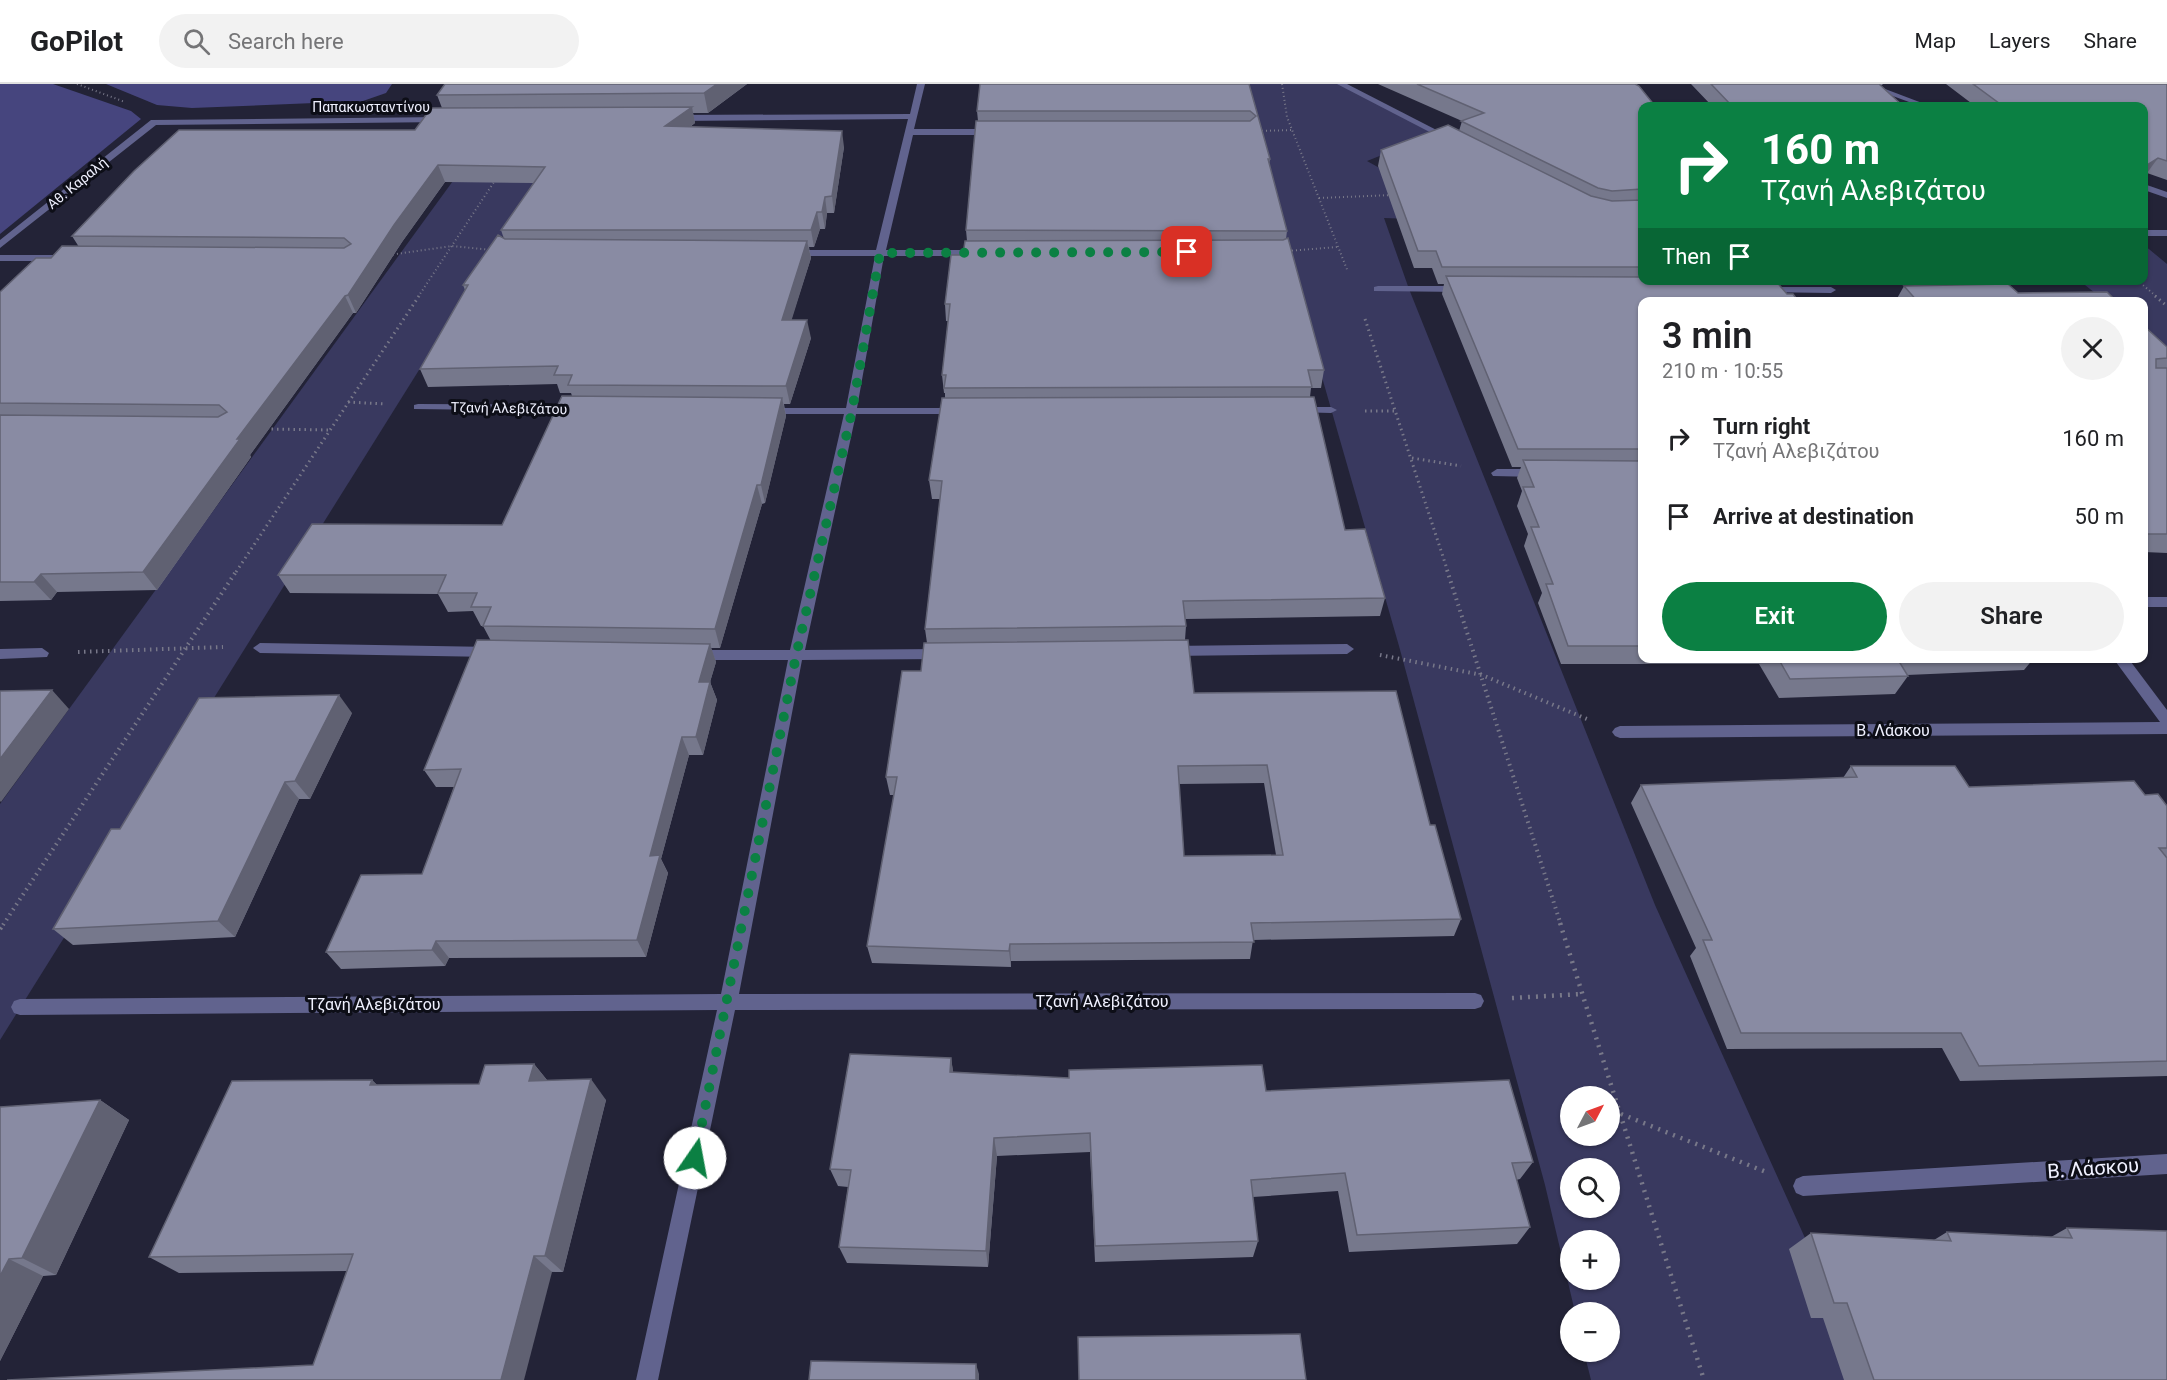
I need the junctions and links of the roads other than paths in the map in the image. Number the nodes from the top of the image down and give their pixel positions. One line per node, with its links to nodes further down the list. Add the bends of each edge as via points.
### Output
1 (921, 84): 5 (street)
2 (1341, 84): 11 (street)
3 (1864, 84): 4 (street)
4 (1915, 102)
5 (912, 116): 6 (street); 9 (street)
6 (668, 118)
7 (453, 120): 8 (street, Παπακωσταντίνου)
8 (154, 122): 16 (street, Αθ. Καραλή)
9 (909, 132): 10 (street); 18 (street)
10 (1002, 132)
11 (1458, 143)
12 (2148, 188): 13 (street)
13 (2167, 195)
14 (2148, 233): 15 (street)
15 (2167, 233)
16 (0, 244)
17 (772, 253): 18 (street)
18 (880, 253): 19 (street); 33 (street)
19 (998, 253)
20 (0, 258): 21 (street)
21 (70, 258)
22 (1828, 285): 26 (street)
23 (1378, 289): 24 (street)
24 (1479, 289)
25 (1749, 290): 26 (street)
26 (1831, 290): 27 (street)
27 (1836, 297)
28 (418, 407): 29 (street, Τζανή Αλεβιζάτου)
29 (582, 409)
30 (758, 410): 33 (street)
31 (1283, 410): 32 (street)
32 (1331, 410)
33 (852, 411): 34 (street); 47 (street)
34 (971, 411)
35 (1497, 473): 36 (street)
36 (1553, 473)
37 (2148, 602): 38 (street)
38 (2167, 602)
39 (260, 648): 42 (street)
40 (1347, 649): 41 (street)
41 (1155, 651)
42 (510, 652)
43 (42, 653): 44 (street)
44 (0, 654)
45 (677, 654): 47 (street)
46 (952, 654): 47 (street)
47 (796, 656): 53 (street)
48 (2124, 663): 49 (street)
49 (2167, 721)
50 (2167, 728): 51 (street, Β. Λάσκου)
51 (1620, 732)
52 (1475, 1001): 53 (street, Τζανή Αλεβιζάτου)
53 (728, 1002): 54 (street, Τζανή Αλεβιζάτου); 57 (street)
54 (20, 1007)
55 (2167, 1164): 56 (street, Β. Λάσκου)
56 (1803, 1186)
57 (647, 1380)

